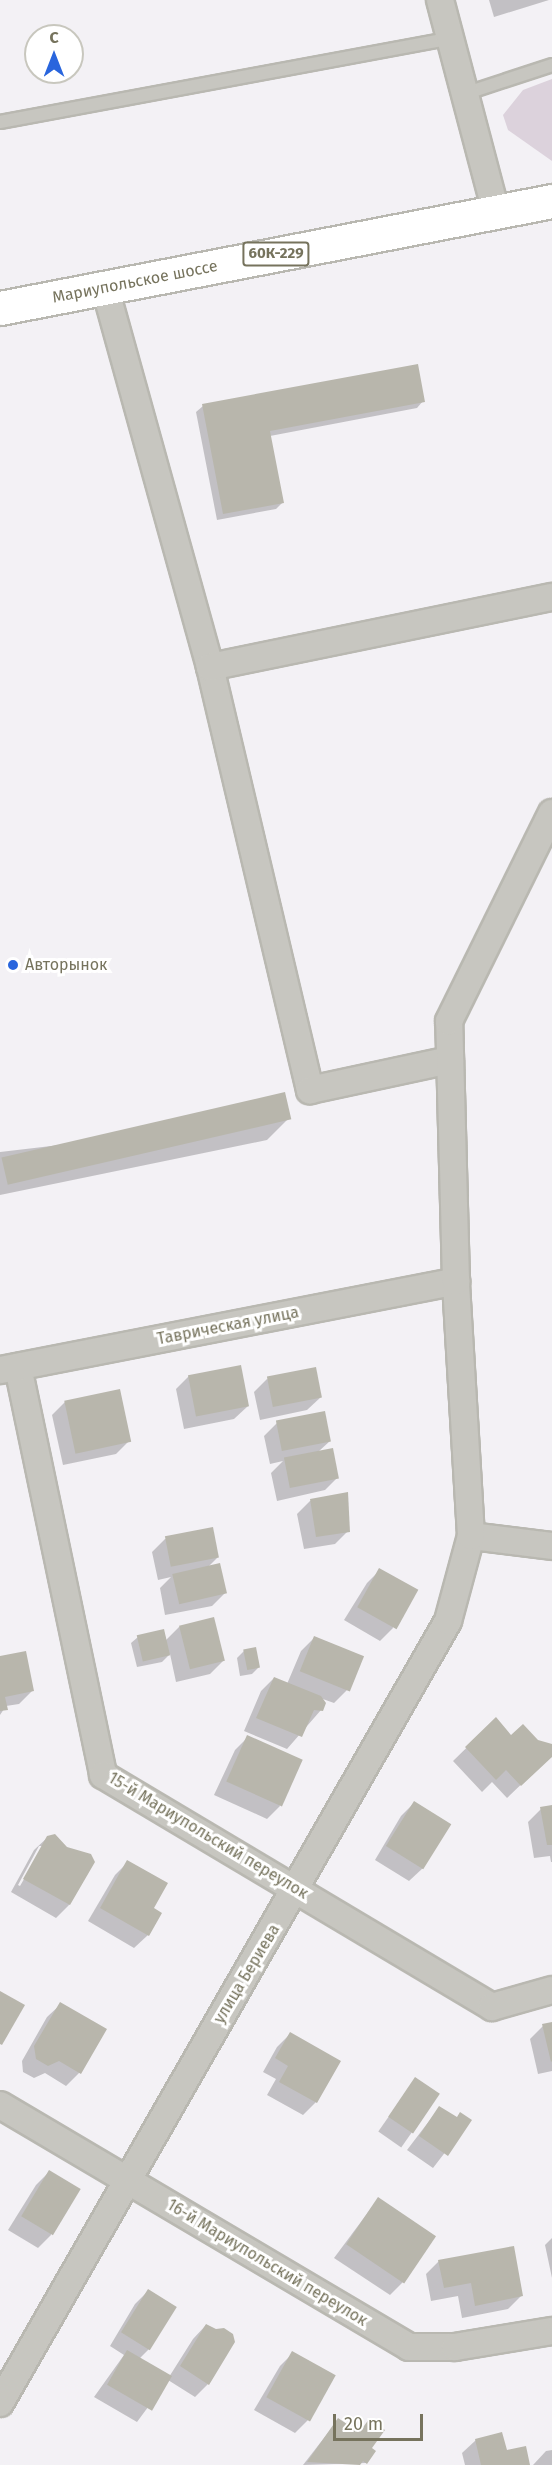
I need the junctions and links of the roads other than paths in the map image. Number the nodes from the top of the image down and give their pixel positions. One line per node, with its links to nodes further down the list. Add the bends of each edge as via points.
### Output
1 (440, 0): 2 (street)
2 (449, 39): 4 (street); 5 (lane)
3 (552, 65): 4 (lane)
4 (464, 94): 7 (street)
5 (0, 122)
6 (552, 201): 7 (main road, Мариупольское шоссе / 60К-229)
7 (496, 212): 8 (main road, Мариупольское шоссе / 60К-229)
8 (105, 288): 9 (main road, Мариупольское шоссе / 60К-229); 11 (street)
9 (0, 308)
10 (552, 597): 11 (street)
11 (210, 667): 13 (street, via 310,1090)
12 (552, 813): 13 (street, улица Бериева, via 449,1021)
13 (450, 1060): 14 (street, улица Бериева)
14 (456, 1281): 15 (street, Таврическая улица); 16 (street, улица Бериева)
15 (9, 1368): 18 (street, 15-й Мариупольский переулок, via 104,1775)
16 (471, 1536): 17 (street); 18 (street, улица Бериева, via 448,1621)
17 (552, 1546)
18 (296, 1890): 19 (street, 15-й Мариупольский переулок, via 492,2007); 21 (street, улица Бериева)
19 (552, 1990)
20 (0, 2105): 21 (street, 16-й Мариупольский переулок)
21 (125, 2179): 22 (street, 16-й Мариупольский переулок, via 409,2347 455,2347); 23 (street, улица Бериева)
22 (552, 2331)
23 (0, 2403)

